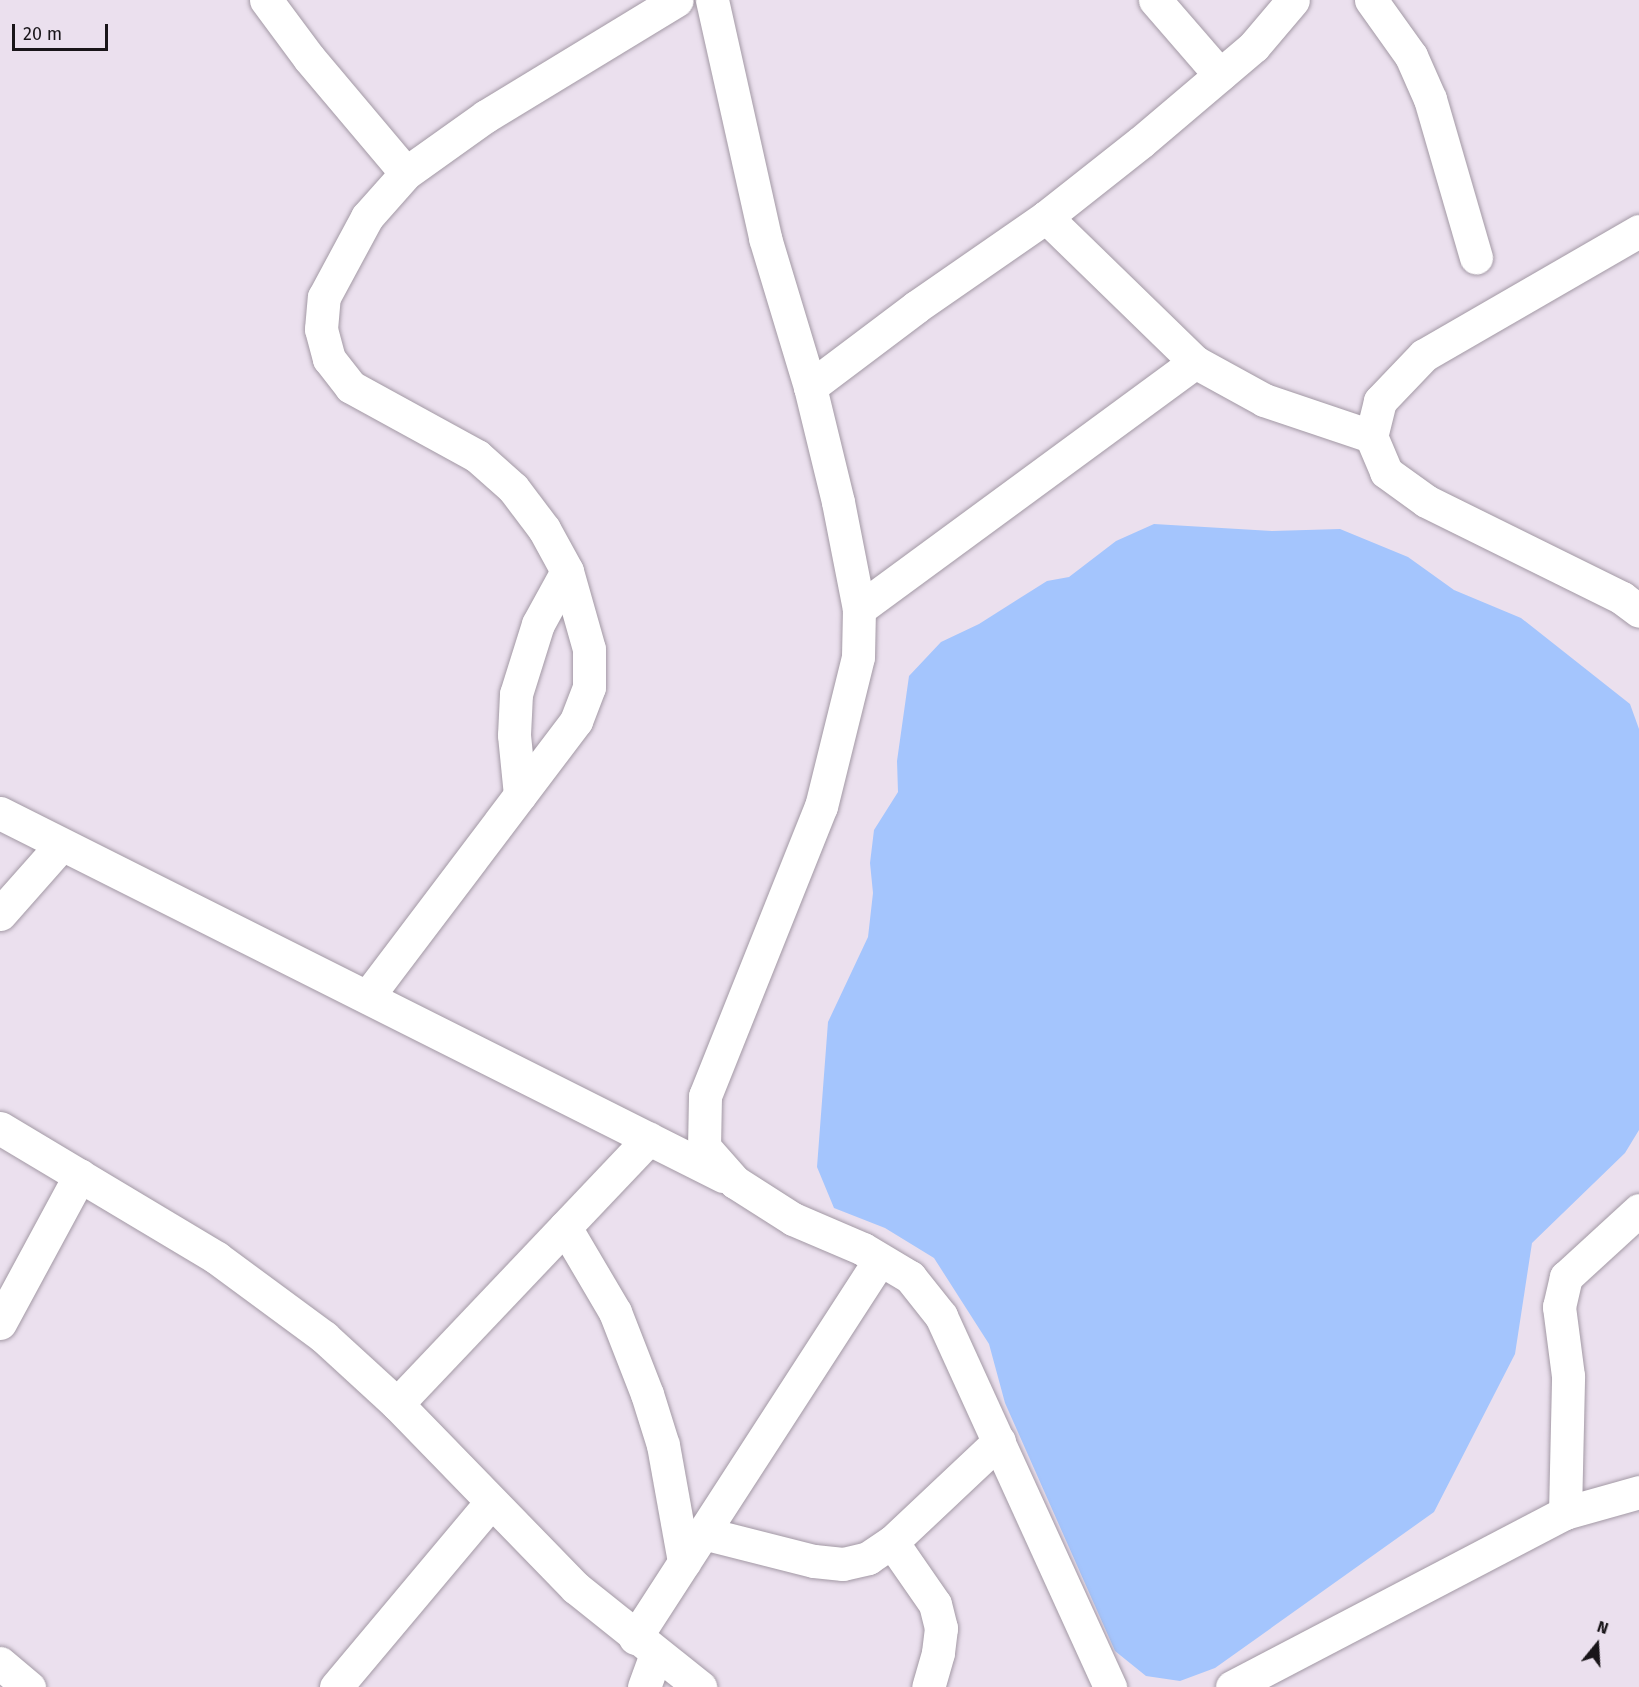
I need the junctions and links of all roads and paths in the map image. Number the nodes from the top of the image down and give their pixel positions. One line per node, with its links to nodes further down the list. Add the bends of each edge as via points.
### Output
1 (266, 0): 8 (street, via 309,58)
2 (676, 0): 8 (street, via 486,116)
3 (712, 0): 13 (street, via 765,238)
4 (1155, 0): 7 (street)
5 (1293, 0): 7 (street, via 1254,46)
6 (1371, 0): 11 (street, via 1411,56 1430,99)
7 (1220, 75): 9 (street)
8 (406, 173): 15 (street, via 367,217 324,297 321,329 329,359 351,387 477,456 513,488 544,529)
9 (1046, 217): 12 (street); 13 (street)
10 (1639, 231): 14 (street, via 1424,355 1380,400)
11 (1476, 257)
12 (1195, 362): 14 (street, via 1264,400); 16 (street)
13 (810, 387): 16 (street)
14 (1371, 435): 17 (street, via 1386,472 1426,501 1622,598)
15 (567, 571): 18 (street, via 538,624 516,694 514,735); 18 (street, via 589,650 589,687 576,721)
16 (859, 609): 26 (street, via 858,657 821,806 705,1096 704,1147)
17 (1639, 611)
18 (520, 795): 22 (street)
19 (0, 813): 20 (street)
20 (61, 845): 21 (street); 22 (street)
21 (0, 914)
22 (368, 996): 24 (street)
23 (0, 1128): 25 (street)
24 (649, 1138): 26 (street); 28 (street)
25 (80, 1175): 30 (street); 31 (street, via 270,1295 324,1337)
26 (735, 1182): 29 (street, via 793,1219)
27 (1639, 1210): 35 (street, via 1566,1276 1559,1307 1569,1376)
28 (565, 1227): 31 (street); 38 (street, via 615,1312 647,1394 663,1445)
29 (880, 1260): 32 (street, via 910,1277 941,1316); 36 (street)
30 (0, 1323)
31 (397, 1404): 34 (street)
32 (999, 1441): 37 (street); 46 (street)
33 (1639, 1492): 35 (street)
34 (491, 1502): 39 (street, via 576,1588); 42 (street)
35 (1565, 1513): 47 (street)
36 (703, 1533): 37 (street, via 814,1561 843,1564 868,1558); 38 (street)
37 (892, 1542): 45 (street, via 935,1604 939,1645)
38 (684, 1562): 39 (street)
39 (645, 1646): 43 (street); 44 (street)
40 (0, 1663): 41 (street)
41 (29, 1687)
42 (336, 1687)
43 (644, 1687)
44 (700, 1687)
45 (928, 1687)
46 (1110, 1687)
47 (1232, 1687)

